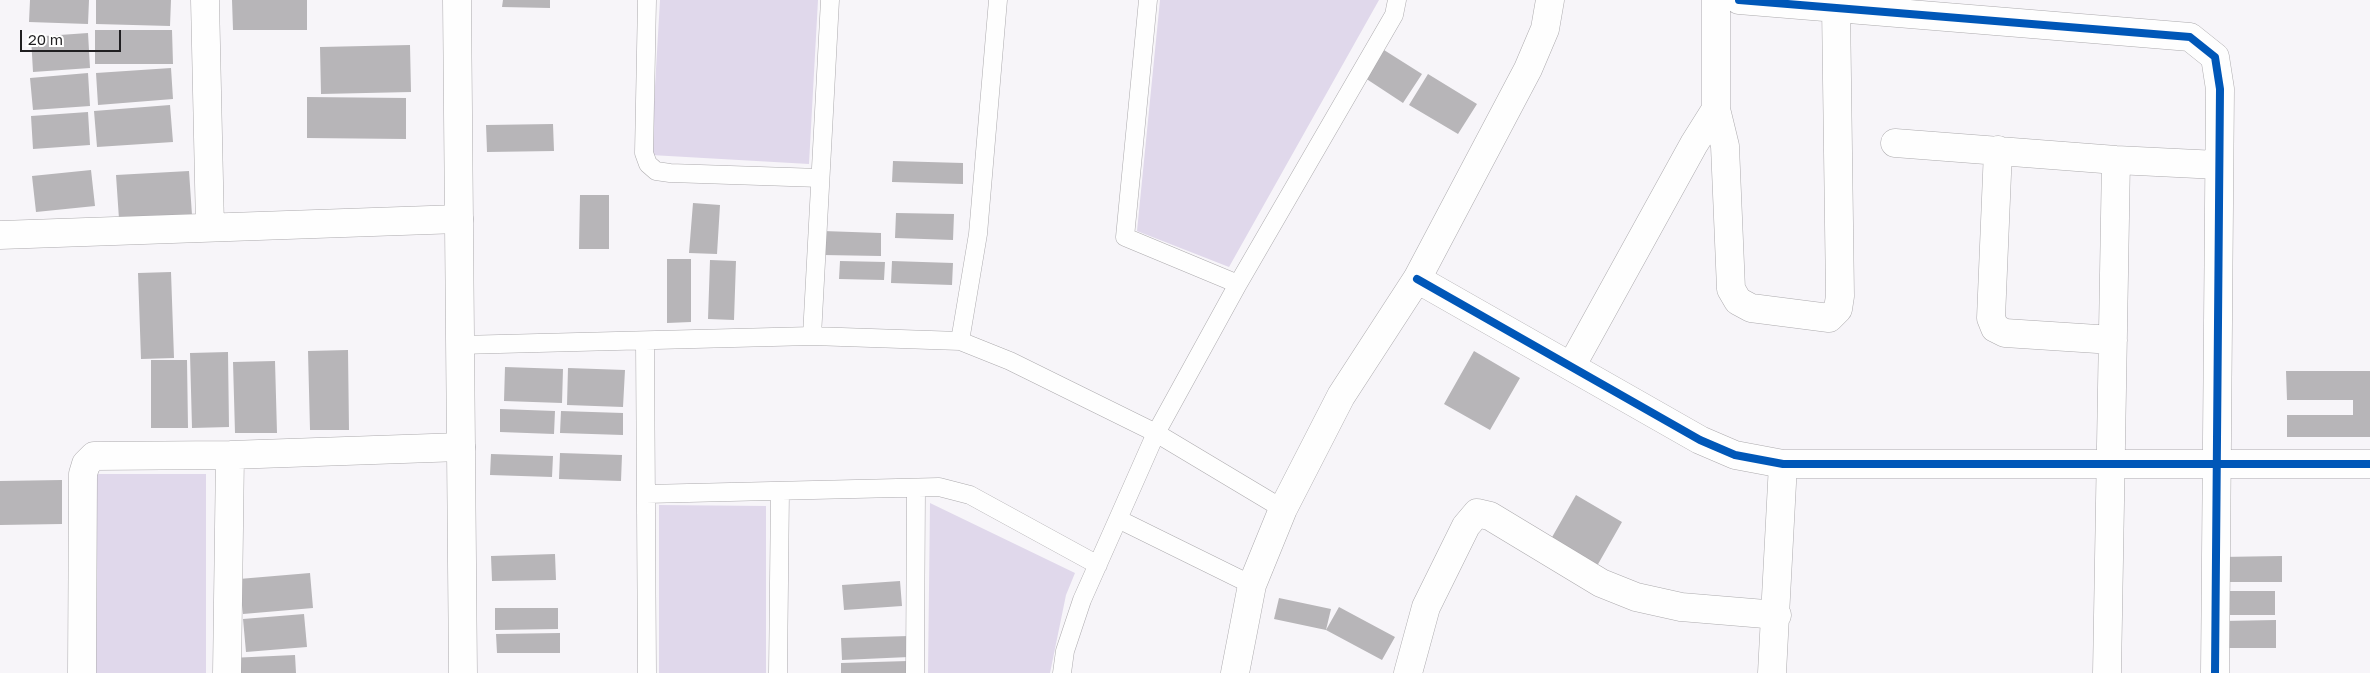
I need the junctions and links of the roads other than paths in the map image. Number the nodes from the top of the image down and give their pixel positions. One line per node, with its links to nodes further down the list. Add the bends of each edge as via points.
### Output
1 (205, 0): 19 (street)
2 (456, 0): 18 (street)
3 (647, 0): 17 (lane, via 644,153 648,164 656,171 670,173)
4 (830, 0): 17 (lane)
5 (998, 0): 26 (lane, via 978,234)
6 (1148, 0): 22 (lane, via 1125,237)
7 (1398, 0): 22 (lane, via 1394,15)
8 (1550, 0): 21 (street, via 1545,29 1528,69)
9 (1716, 0): 12 (street)
10 (1739, 0): 11 (street)
11 (1836, 7): 12 (street, via 1840,296 1838,310 1829,318 1751,308 1734,295 1731,289 1726,146); 16 (street, via 2190,37 2215,57 2220,89)
12 (1716, 109): 28 (street)
13 (1895, 143): 14 (street)
14 (1998, 150): 15 (street); 24 (street, via 1992,318 1995,328 2005,333)
15 (2116, 160): 16 (street); 24 (street)
16 (2218, 165): 33 (street)
17 (820, 178): 23 (lane)
18 (459, 219): 19 (street); 27 (street)
19 (210, 227): 20 (street)
20 (0, 235)
21 (1417, 279): 28 (street); 39 (street, via 1341,396)
22 (1238, 284): 29 (lane)
23 (812, 336): 25 (lane); 26 (lane)
24 (2113, 340): 35 (street)
25 (645, 341): 27 (lane); 38 (lane)
26 (960, 341): 29 (lane, via 1010,361)
27 (460, 345): 30 (street)
28 (1572, 365): 32 (street, via 1700,440 1735,455)
29 (1156, 433): 39 (lane); 40 (lane)
30 (461, 447): 31 (street); 46 (street)
31 (230, 455): 44 (street, via 94,456 86,464 83,474); 45 (street)
32 (1783, 464): 35 (street); 43 (street)
33 (2217, 464): 34 (street); 35 (street); 55 (street)
34 (2370, 464)
35 (2110, 466): 54 (street)
36 (916, 488): 37 (lane); 41 (lane, via 938,488 970,495); 49 (lane)
37 (780, 491): 38 (lane); 48 (lane)
38 (646, 494): 47 (lane)
39 (1283, 509): 42 (street)
40 (1118, 519): 41 (lane); 42 (lane)
41 (1098, 565): 50 (lane, via 1082,600)
42 (1252, 585): 51 (street)
43 (1776, 615): 52 (street, via 1681,607 1636,597 1601,583 1490,516 1477,513 1466,526 1426,607); 53 (street)
44 (82, 673)
45 (227, 673)
46 (464, 673)
47 (647, 673)
48 (778, 673)
49 (915, 673)
50 (1062, 673)
51 (1235, 673)
52 (1408, 673)
53 (1772, 673)
54 (2107, 673)
55 (2215, 673)

